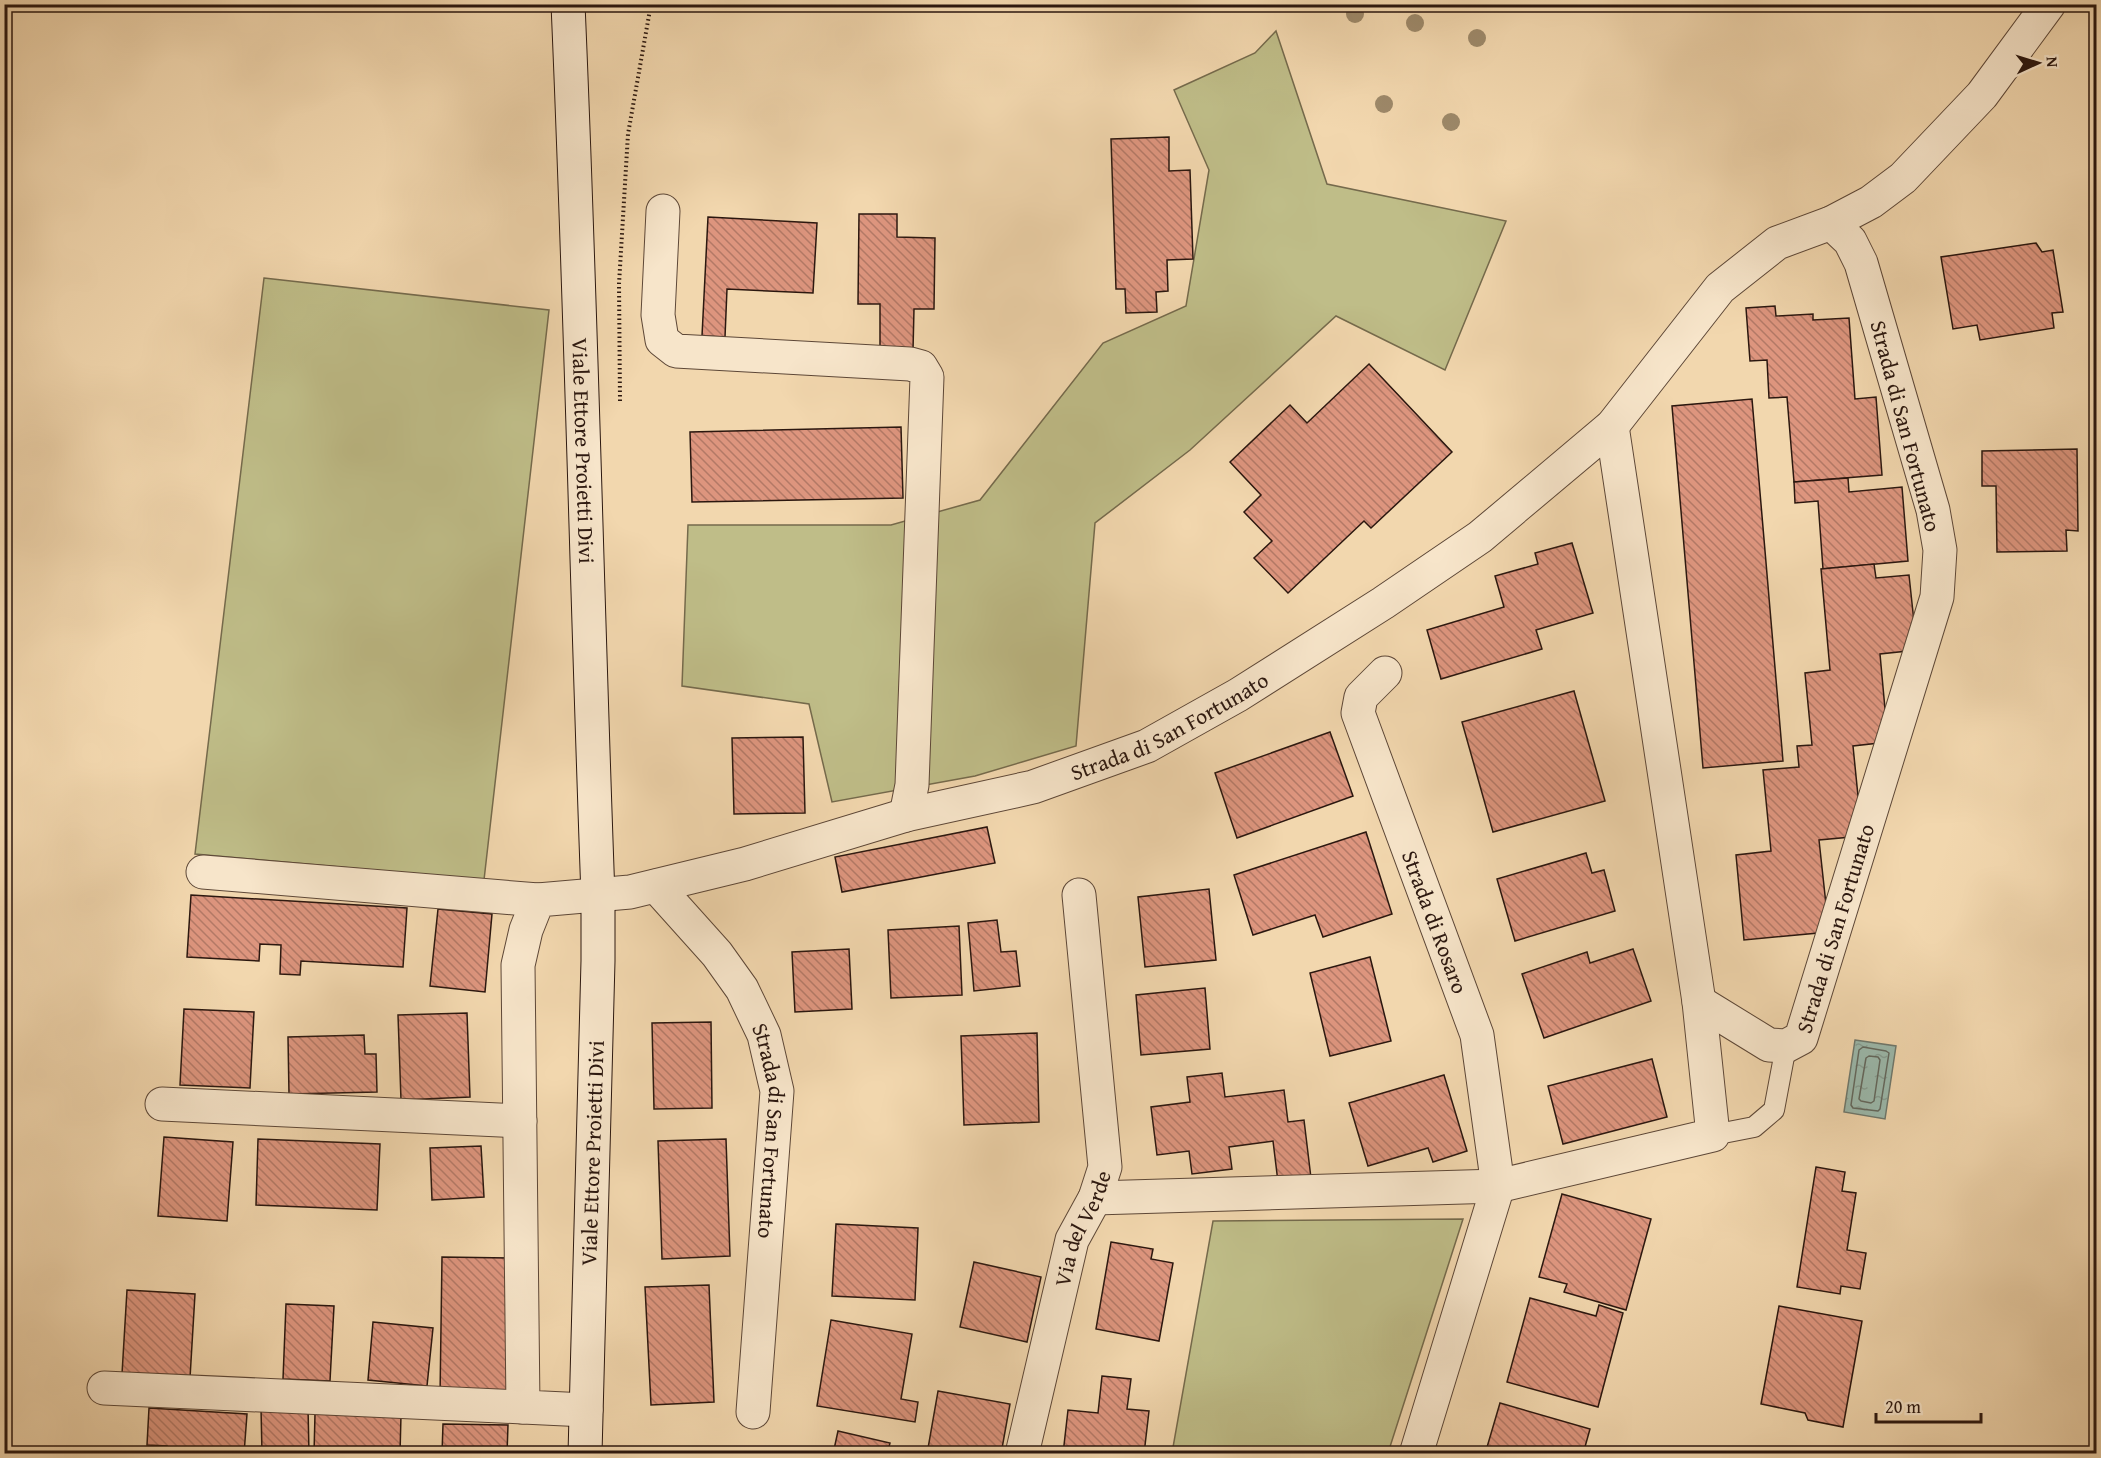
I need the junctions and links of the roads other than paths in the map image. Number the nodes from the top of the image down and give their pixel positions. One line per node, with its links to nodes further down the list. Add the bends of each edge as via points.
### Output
1 (567, 4): 11 (street, Viale Ettore Proietti Divi, via 579,262)
2 (2049, 4): 4 (street, Strada di San Fortunato, via 1982,95 1903,178 1871,202)
3 (663, 212): 7 (street, via 658,315 662,340 676,351 910,364 921,367 927,377 912,785)
4 (1831, 223): 5 (street, Strada di San Fortunato, via 1777,243 1720,288); 14 (street, Strada di San Fortunato, via 1850,242 1861,263 1933,510 1940,550 1937,597 1801,1038)
5 (1612, 426): 7 (street, Strada di San Fortunato, via 1480,537 1238,695 1147,746 1033,787); 13 (street)
6 (1385, 673): 18 (street, Strada di Rosaro, via 1361,697 1358,713 1477,1035)
7 (906, 815): 9 (street, Strada di San Fortunato, via 745,864)
8 (203, 872): 12 (street)
9 (656, 885): 11 (street, Strada di San Fortunato); 23 (street, Strada di San Fortunato, via 717,954 742,989 764,1035 777,1091)
10 (1079, 895): 19 (street, Via del Verde, via 1105,1167)
11 (598, 896): 12 (street); 22 (street, Viale Ettore Proietti Divi)
12 (538, 900): 16 (street, via 518,965)
13 (1699, 1002): 14 (street, Strada di San Fortunato, via 1769,1045); 17 (street)
14 (1786, 1046): 17 (lane, via 1774,1110 1754,1127)
15 (162, 1104): 16 (street)
16 (520, 1121): 21 (street)
17 (1713, 1135): 18 (street)
18 (1498, 1186): 19 (street); 26 (street, Strada di Rosaro)
19 (1095, 1198): 25 (street, Via del Verde, via 1072,1240)
20 (104, 1388): 21 (street)
21 (524, 1407): 22 (street)
22 (586, 1410): 24 (street, Viale Ettore Proietti Divi)
23 (753, 1412)
24 (585, 1454)
25 (1022, 1454)
26 (1416, 1454)

